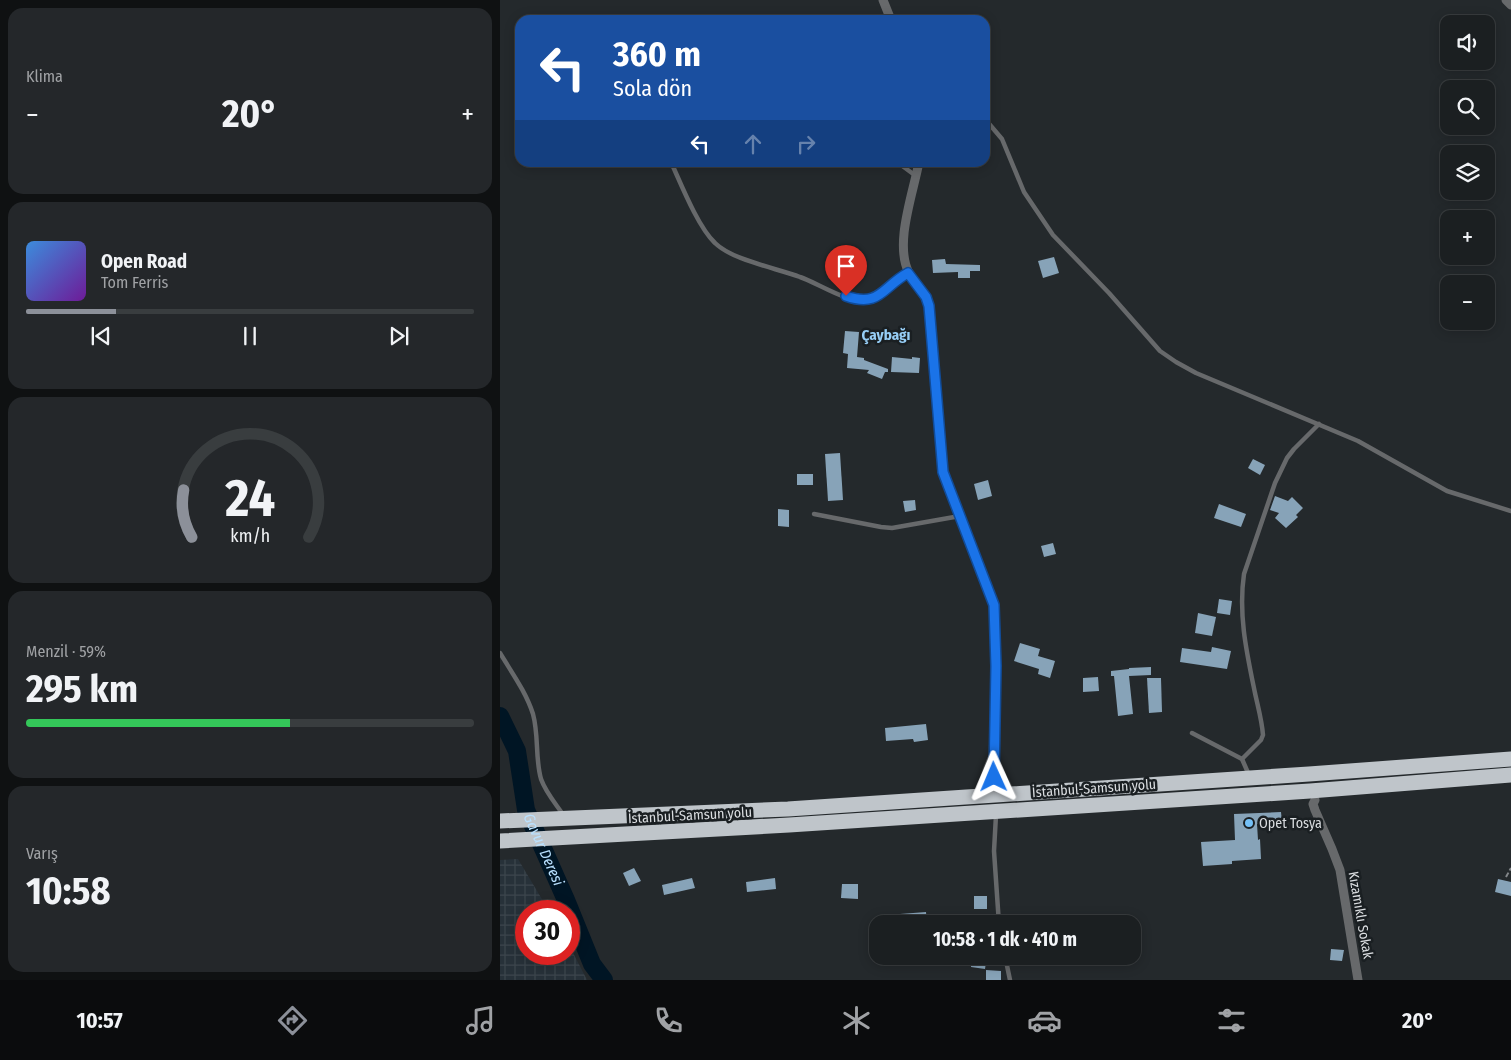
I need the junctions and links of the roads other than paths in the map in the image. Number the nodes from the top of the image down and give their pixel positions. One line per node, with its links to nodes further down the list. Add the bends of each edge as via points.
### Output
1 (883, 0): 4 (street)
2 (1506, 0): 3 (street)
3 (1511, 5)
4 (889, 15)
5 (990, 125): 11 (lane, via 1002,139 1024,192 1053,235 1160,351 1196,373)
6 (673, 167): 10 (lane, via 708,234 715,244 728,251 856,300 878,296 892,282)
7 (904, 167): 9 (lane)
8 (918, 167): 9 (street)
9 (916, 176): 10 (street, via 904,235)
10 (908, 273): 14 (street, via 929,306 943,472)
11 (1318, 424): 12 (lane, via 1358,441 1447,491); 17 (lane, via 1287,458 1275,483 1244,574 1241,610 1263,735)
12 (1511, 511)
13 (814, 514): 14 (lane, via 892,528)
14 (960, 516): 21 (street, via 994,605)
15 (500, 653): 24 (lane, via 530,706 542,782)
16 (1192, 733): 17 (lane)
17 (1242, 759): 20 (lane)
18 (1511, 759): 20 (highway, İstanbul-Samsun yolu)
19 (1511, 775): 23 (highway, İstanbul-Samsun yolu)
20 (1250, 777): 21 (highway, İstanbul-Samsun yolu)
21 (995, 795): 24 (highway, İstanbul-Samsun yolu, via 788,809)
22 (1315, 800): 30 (street, Kızamıklı Sokak, via 1315,810 1340,870)
23 (996, 811): 26 (highway, İstanbul-Samsun yolu); 27 (lane, via 994,851)
24 (558, 818): 25 (highway, İstanbul-Samsun yolu)
25 (506, 821)
26 (500, 841)
27 (999, 915)
28 (1007, 965): 29 (lane)
29 (1010, 980)
30 (1358, 980)

